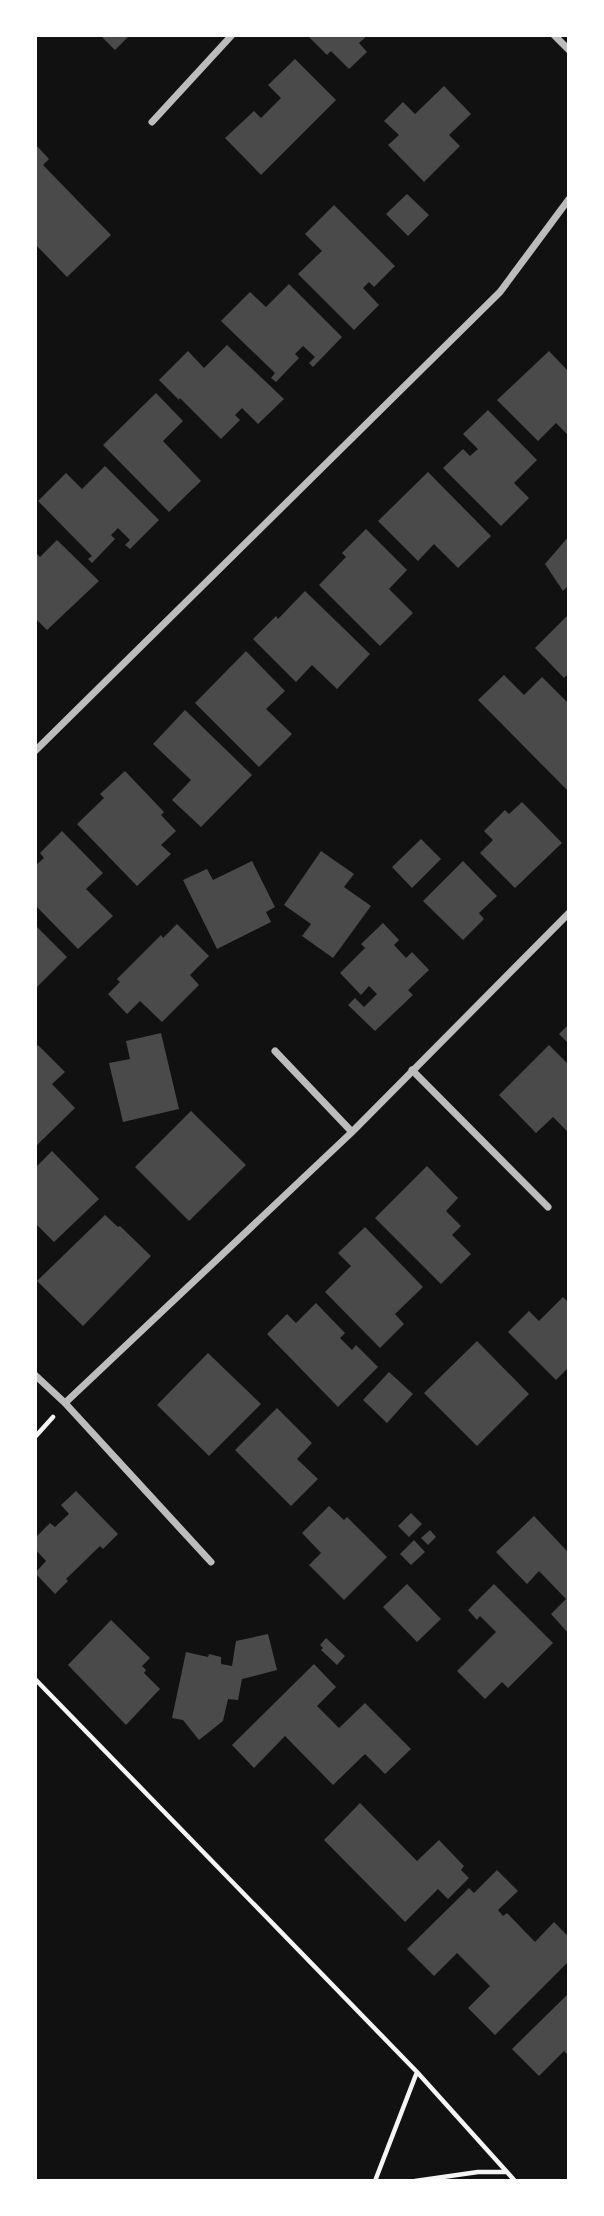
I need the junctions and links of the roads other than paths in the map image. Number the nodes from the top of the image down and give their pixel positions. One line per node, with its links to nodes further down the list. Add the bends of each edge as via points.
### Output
1 (232, 35): 4 (street)
2 (554, 35): 3 (street)
3 (569, 50)
4 (152, 122)
5 (569, 199): 6 (street, via 500,292)
6 (35, 751)
7 (569, 914): 9 (street)
8 (275, 1051): 10 (street)
9 (412, 1070): 10 (street); 11 (street)
10 (352, 1132): 13 (street)
11 (548, 1208)
12 (35, 1375): 13 (street)
13 (65, 1403): 14 (street)
14 (211, 1562)

